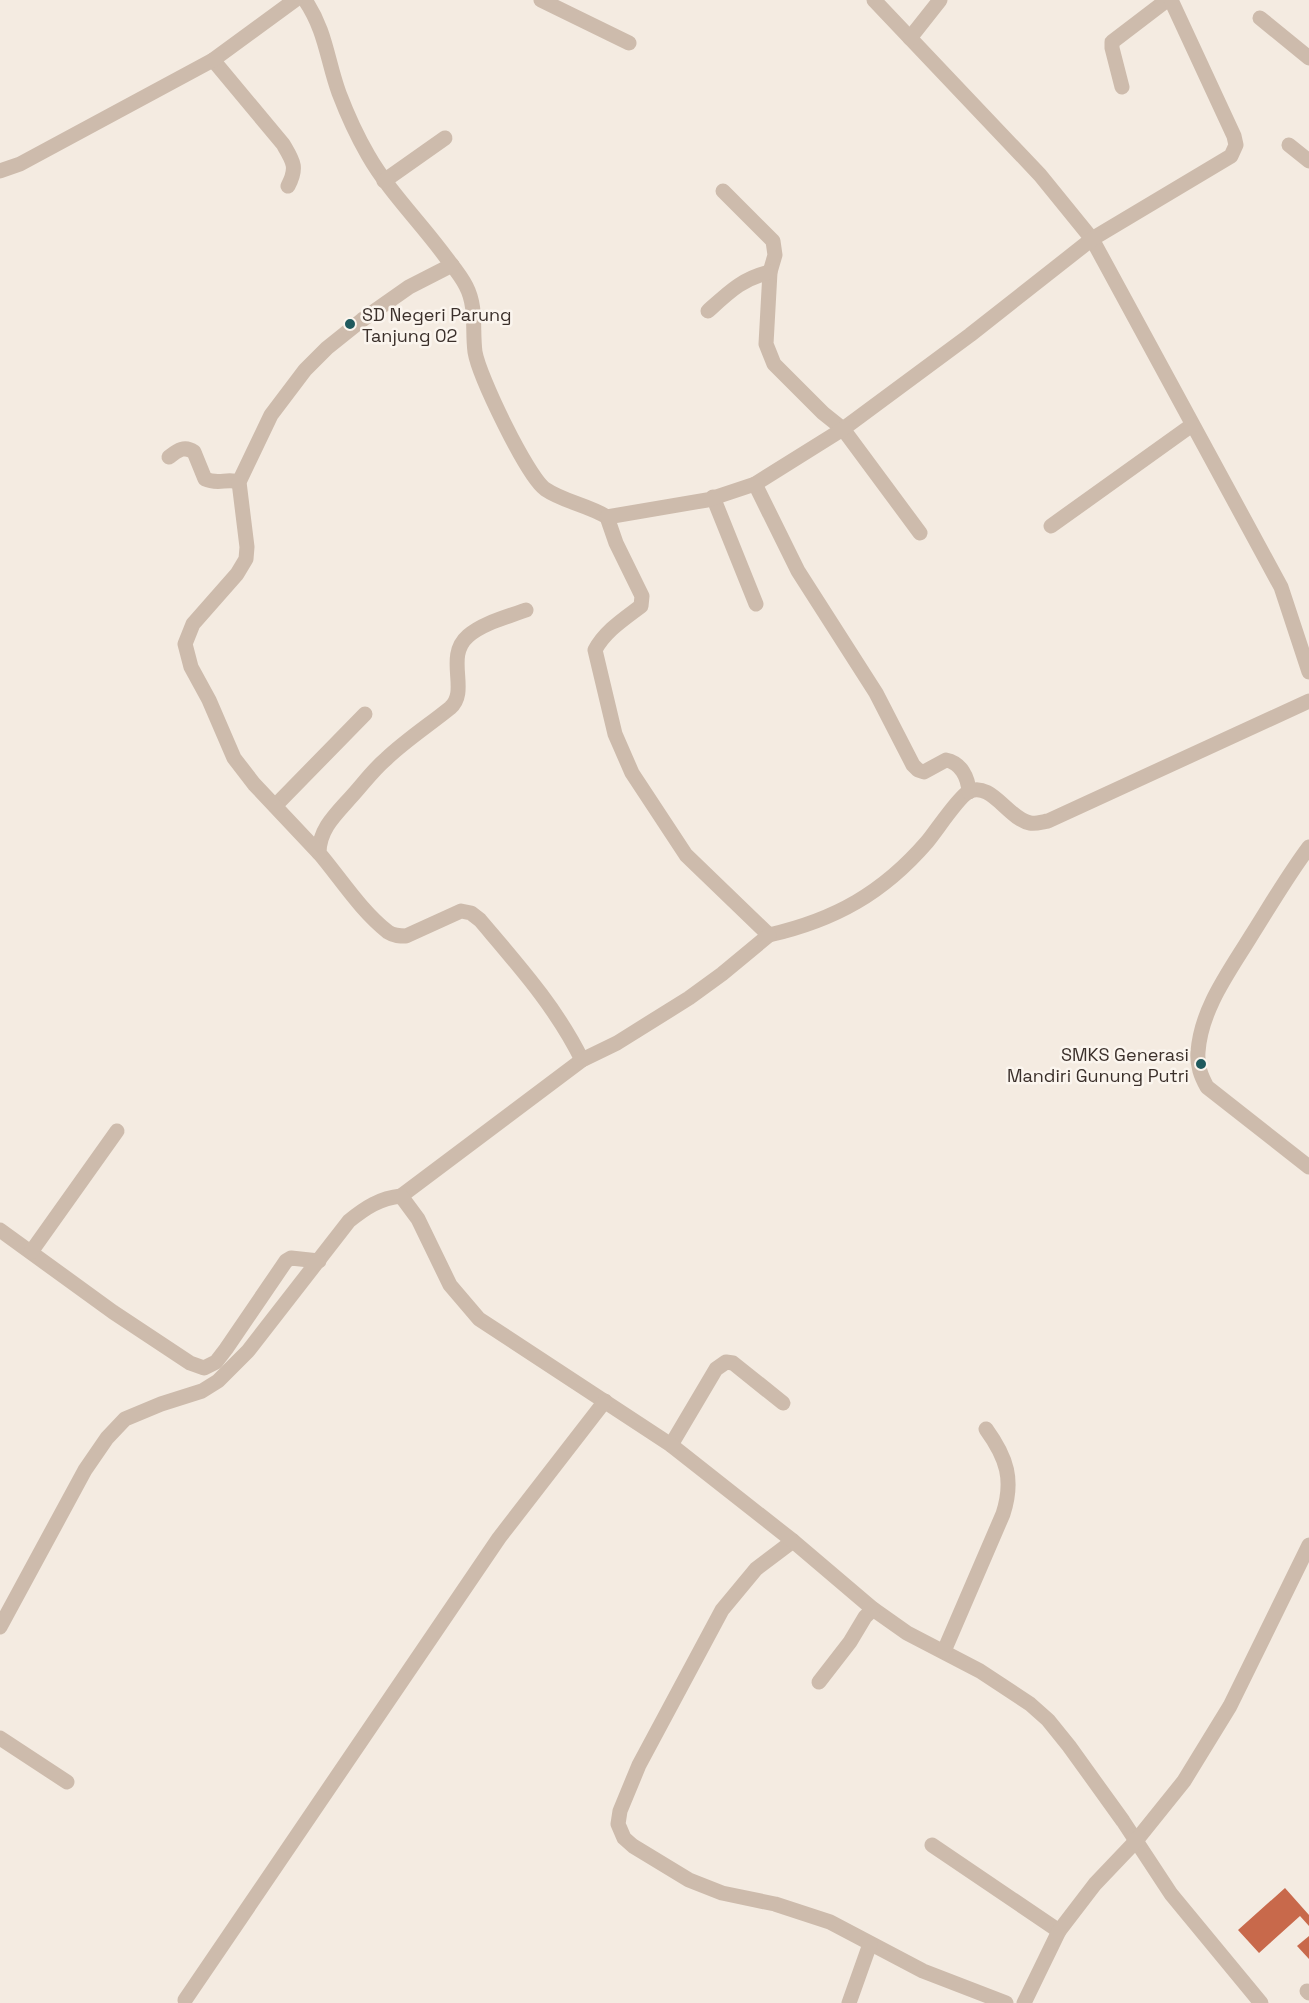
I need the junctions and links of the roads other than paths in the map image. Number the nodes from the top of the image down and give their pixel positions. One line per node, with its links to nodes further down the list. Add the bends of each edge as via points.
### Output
1 (295, 0): 12 (street)
2 (305, 0): 18 (street, via 320,25 340,94 357,134)
3 (541, 0): 10 (street)
4 (874, 0): 9 (street)
5 (940, 0): 9 (street)
6 (1167, 0): 13 (street, via 1112,42)
7 (1171, 0): 21 (street, via 1236,145 1231,156)
8 (1260, 18): 11 (street)
9 (910, 38): 21 (street, via 1040,175)
10 (629, 43)
11 (1309, 58)
12 (213, 60): 17 (street, via 20,164); 19 (street, via 292,158 294,174)
13 (1122, 87)
14 (445, 138): 18 (street)
15 (1288, 145): 16 (street)
16 (1309, 161)
17 (0, 171)
18 (384, 181): 22 (street)
19 (288, 186)
20 (723, 190): 23 (street, via 773,241 775,255)
21 (1092, 239): 25 (street); 26 (street)
22 (452, 265): 28 (street, via 409,287 362,320 305,370 271,415); 31 (street, via 472,300 475,354 485,382 530,470 543,487 558,497)
23 (770, 272): 24 (street, via 752,276); 26 (street, via 766,344 774,364)
24 (708, 310)
25 (1192, 425): 32 (street); 36 (street, via 1281,587)
26 (843, 429): 29 (street); 33 (street)
27 (169, 457): 28 (street, via 181,449 190,449 206,479)
28 (239, 482): 40 (street, via 246,559 193,624 185,644 191,668 234,759)
29 (755, 483): 30 (street); 39 (street, via 798,571 876,693 913,765 924,772 946,760 954,762 968,779)
30 (713, 497): 31 (street); 34 (street)
31 (607, 517): 43 (street, via 642,601 595,650 615,734 632,773 686,855)
32 (1051, 526)
33 (920, 532)
34 (756, 604)
35 (526, 610): 42 (street, via 481,628 458,647 458,694 452,706 384,760 328,822 319,842)
36 (1309, 672)
37 (1309, 701): 39 (street, via 1048,821 1030,823 1014,816 984,791)
38 (365, 714): 40 (street)
39 (969, 792): 43 (street, via 925,844 874,892 839,913)
40 (276, 806): 42 (street)
41 (1309, 847): 46 (street, via 1212,1000 1198,1052 1199,1070 1207,1087)
42 (319, 853): 44 (street, via 390,933 406,936 461,911 471,913 535,985)
43 (769, 935): 44 (street, via 689,998)
44 (582, 1060): 47 (street)
45 (117, 1131): 49 (street)
46 (1309, 1167)
47 (401, 1196): 50 (street, via 368,1206 349,1221); 51 (street, via 418,1220 450,1285 479,1319)
48 (0, 1230): 49 (street)
49 (31, 1252): 50 (street, via 181,1357 204,1368 216,1362 226,1349 286,1261)
50 (320, 1261): 58 (street, via 239,1362 218,1381 202,1391 125,1419 107,1438 85,1470)
51 (605, 1401): 54 (street); 67 (street, via 499,1538)
52 (783, 1403): 54 (street, via 733,1363 726,1362 716,1369)
53 (986, 1430): 59 (street, via 1006,1463 1008,1499)
54 (670, 1445): 55 (street)
55 (793, 1541): 57 (street); 66 (street, via 756,1569 722,1610 639,1765 618,1824 633,1846 689,1880 722,1893 775,1904 830,1922)
56 (1309, 1545): 63 (street, via 1230,1706 1184,1781)
57 (873, 1610): 59 (street); 60 (street)
58 (0, 1627)
59 (944, 1651): 63 (street, via 1006,1688 1048,1720)
60 (819, 1682)
61 (0, 1738): 62 (street)
62 (67, 1782)
63 (1136, 1842): 65 (street, via 1095,1884); 71 (street, via 1171,1894)
64 (932, 1845): 65 (street)
65 (1059, 1931): 70 (street)
66 (870, 1944): 68 (street); 69 (street, via 923,1971)
67 (186, 2000)
68 (849, 2003)
69 (1006, 2003)
70 (1024, 2003)
71 (1261, 2003)

